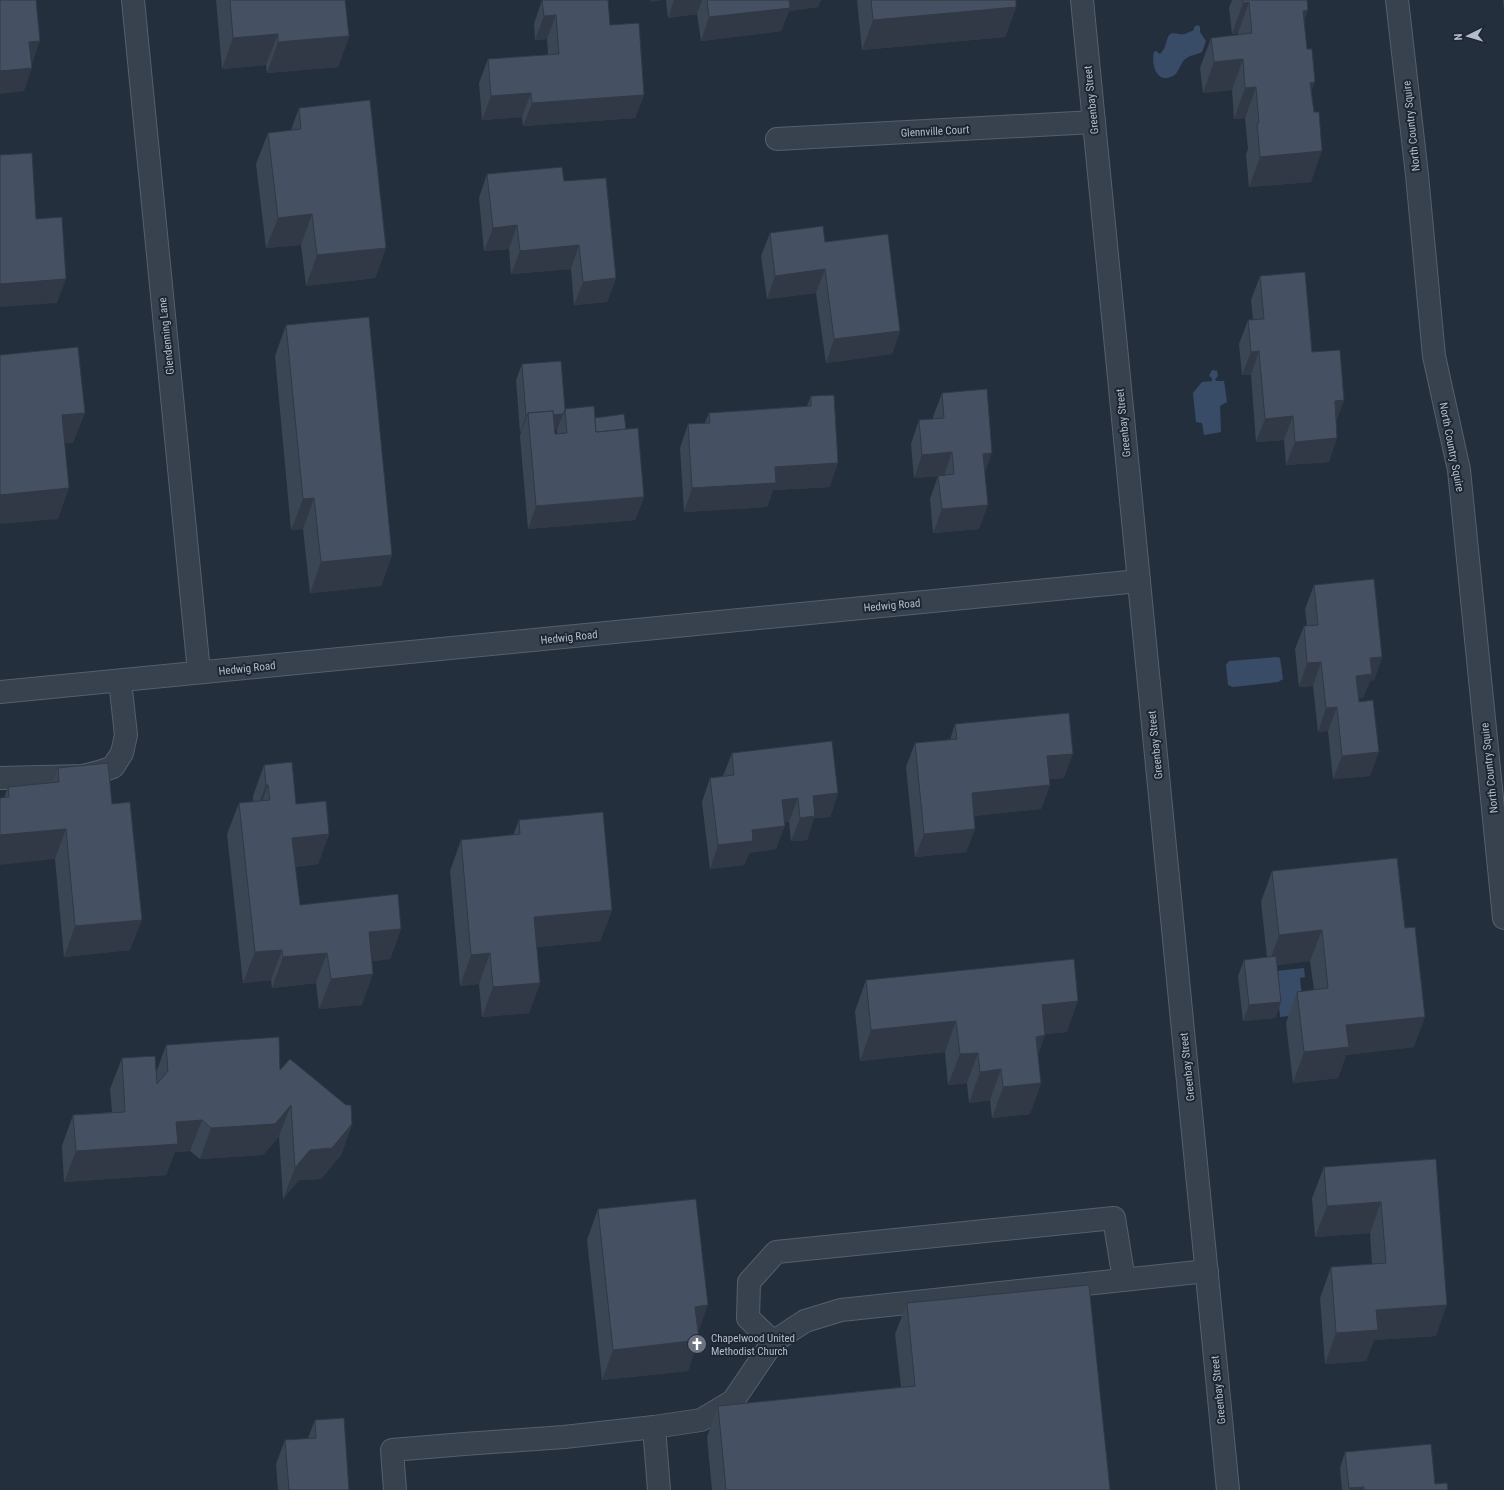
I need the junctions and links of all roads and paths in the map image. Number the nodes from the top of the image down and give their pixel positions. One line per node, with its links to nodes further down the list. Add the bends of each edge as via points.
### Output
1 (133, 0): 7 (street, Glendenning Lane)
2 (1082, 0): 4 (street, Greenbay Street)
3 (1397, 0): 11 (street, North Country Squire, via 1434,356 1459,470)
4 (1094, 122): 5 (street, Glennville Court); 6 (street, Greenbay Street)
5 (777, 139)
6 (1139, 581): 7 (street, Hedwig Road); 12 (street, Greenbay Street)
7 (199, 672): 8 (street, Hedwig Road)
8 (120, 681): 9 (street, Hedwig Road); 10 (street, via 126,735 122,753 113,767 83,776)
9 (0, 692)
10 (0, 778)
11 (1504, 918)
12 (1207, 1271): 13 (street); 18 (street, Greenbay Street)
13 (1124, 1280): 14 (street, via 841,1310 805,1321); 14 (street, via 1114,1218 776,1252 749,1282 748,1318)
14 (773, 1342): 15 (street, via 734,1401 701,1420)
15 (654, 1427): 16 (street, via 564,1437 392,1450); 17 (street)
16 (395, 1490)
17 (659, 1490)
18 (1228, 1490)

